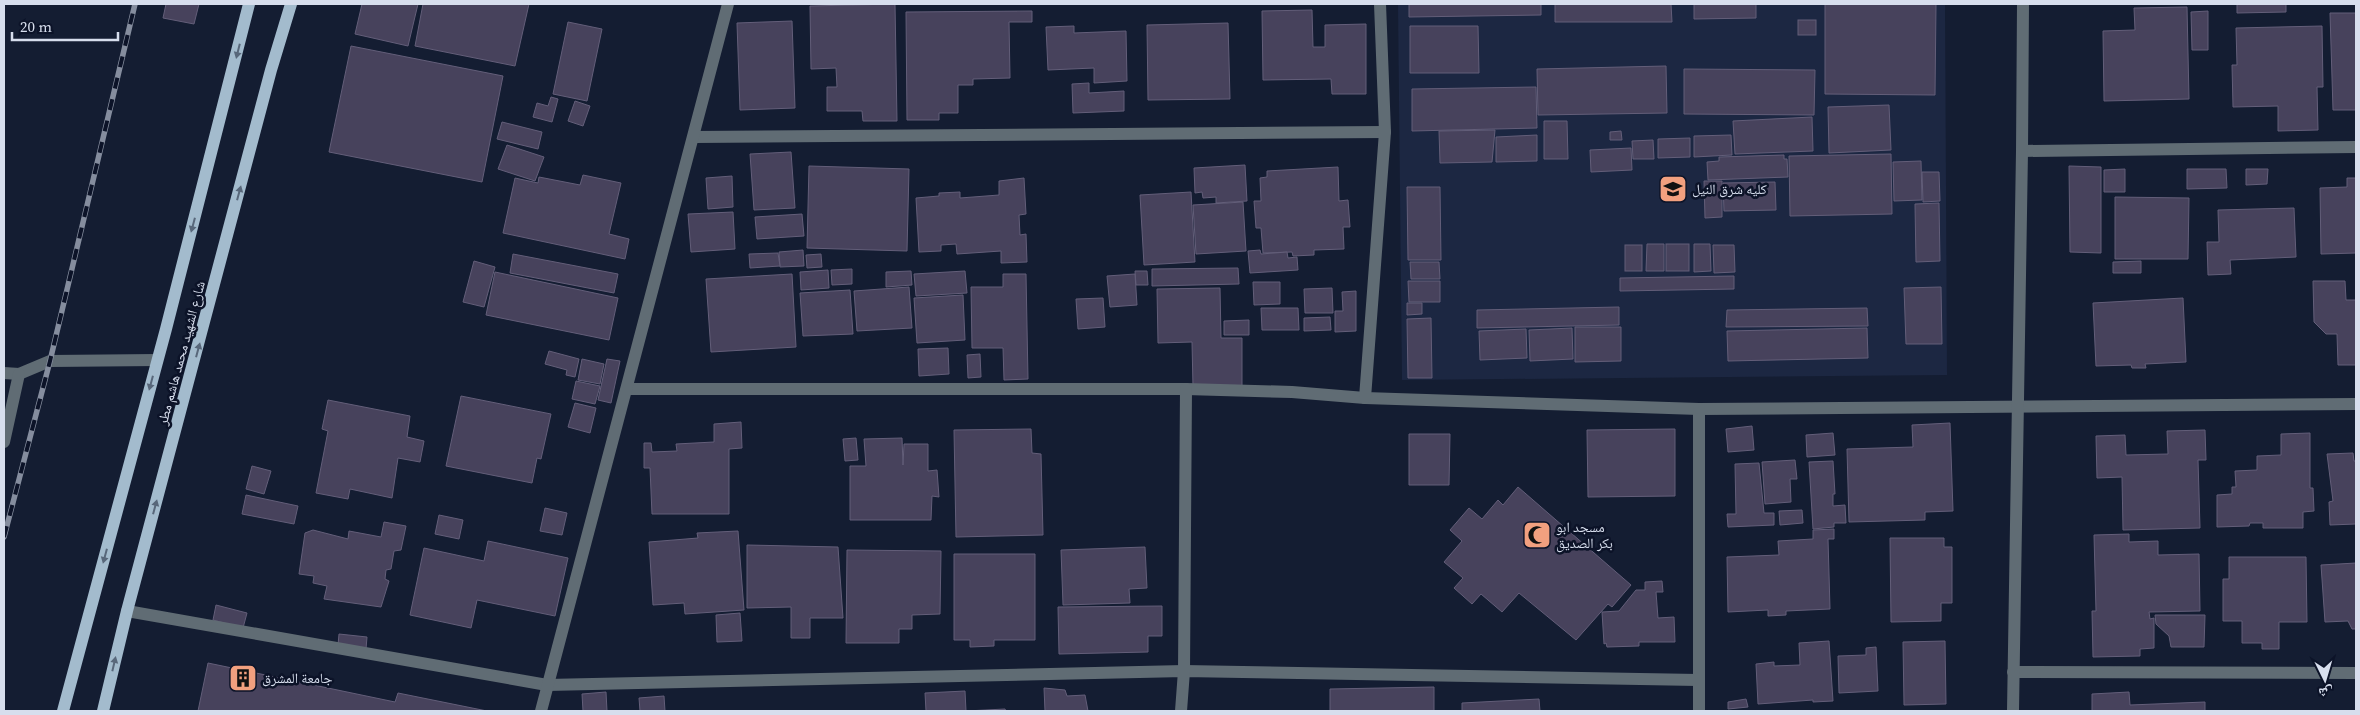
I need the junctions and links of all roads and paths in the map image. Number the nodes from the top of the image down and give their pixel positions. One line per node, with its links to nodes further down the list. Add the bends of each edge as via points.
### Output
1 (250, 4): 10 (main road, شارع الشهيد محمد هاشم مطر, one-way to 10)
2 (291, 4): 20 (main road, شارع الشهيد محمد هاشم مطر, one-way to 2)
3 (728, 4): 7 (street)
4 (1380, 4): 6 (street)
5 (2023, 4): 9 (street)
6 (1385, 132): 7 (street); 15 (street)
7 (694, 137): 13 (street)
8 (2356, 147): 9 (street)
9 (2022, 150): 17 (street)
10 (157, 360): 12 (street, via 50,361); 26 (main road, شارع الشهيد محمد هاشم مطر, one-way to 26)
11 (4, 374): 12 (street)
12 (19, 374): 19 (street)
13 (628, 389): 14 (street); 25 (street)
14 (1186, 389): 15 (street); 21 (street)
15 (1365, 398): 18 (street)
16 (2356, 404): 17 (street)
17 (2018, 406): 18 (street); 22 (street)
18 (1699, 409): 24 (street)
19 (4, 442)
20 (127, 611): 25 (street); 27 (main road, شارع الشهيد محمد هاشم مطر, one-way to 20)
21 (1184, 671): 24 (street); 25 (street); 29 (street)
22 (2013, 672): 23 (street); 31 (street)
23 (2356, 673)
24 (1698, 680): 30 (street)
25 (547, 685): 28 (street)
26 (63, 711)
27 (103, 711)
28 (541, 711)
29 (1181, 711)
30 (1698, 711)
31 (2013, 711)

